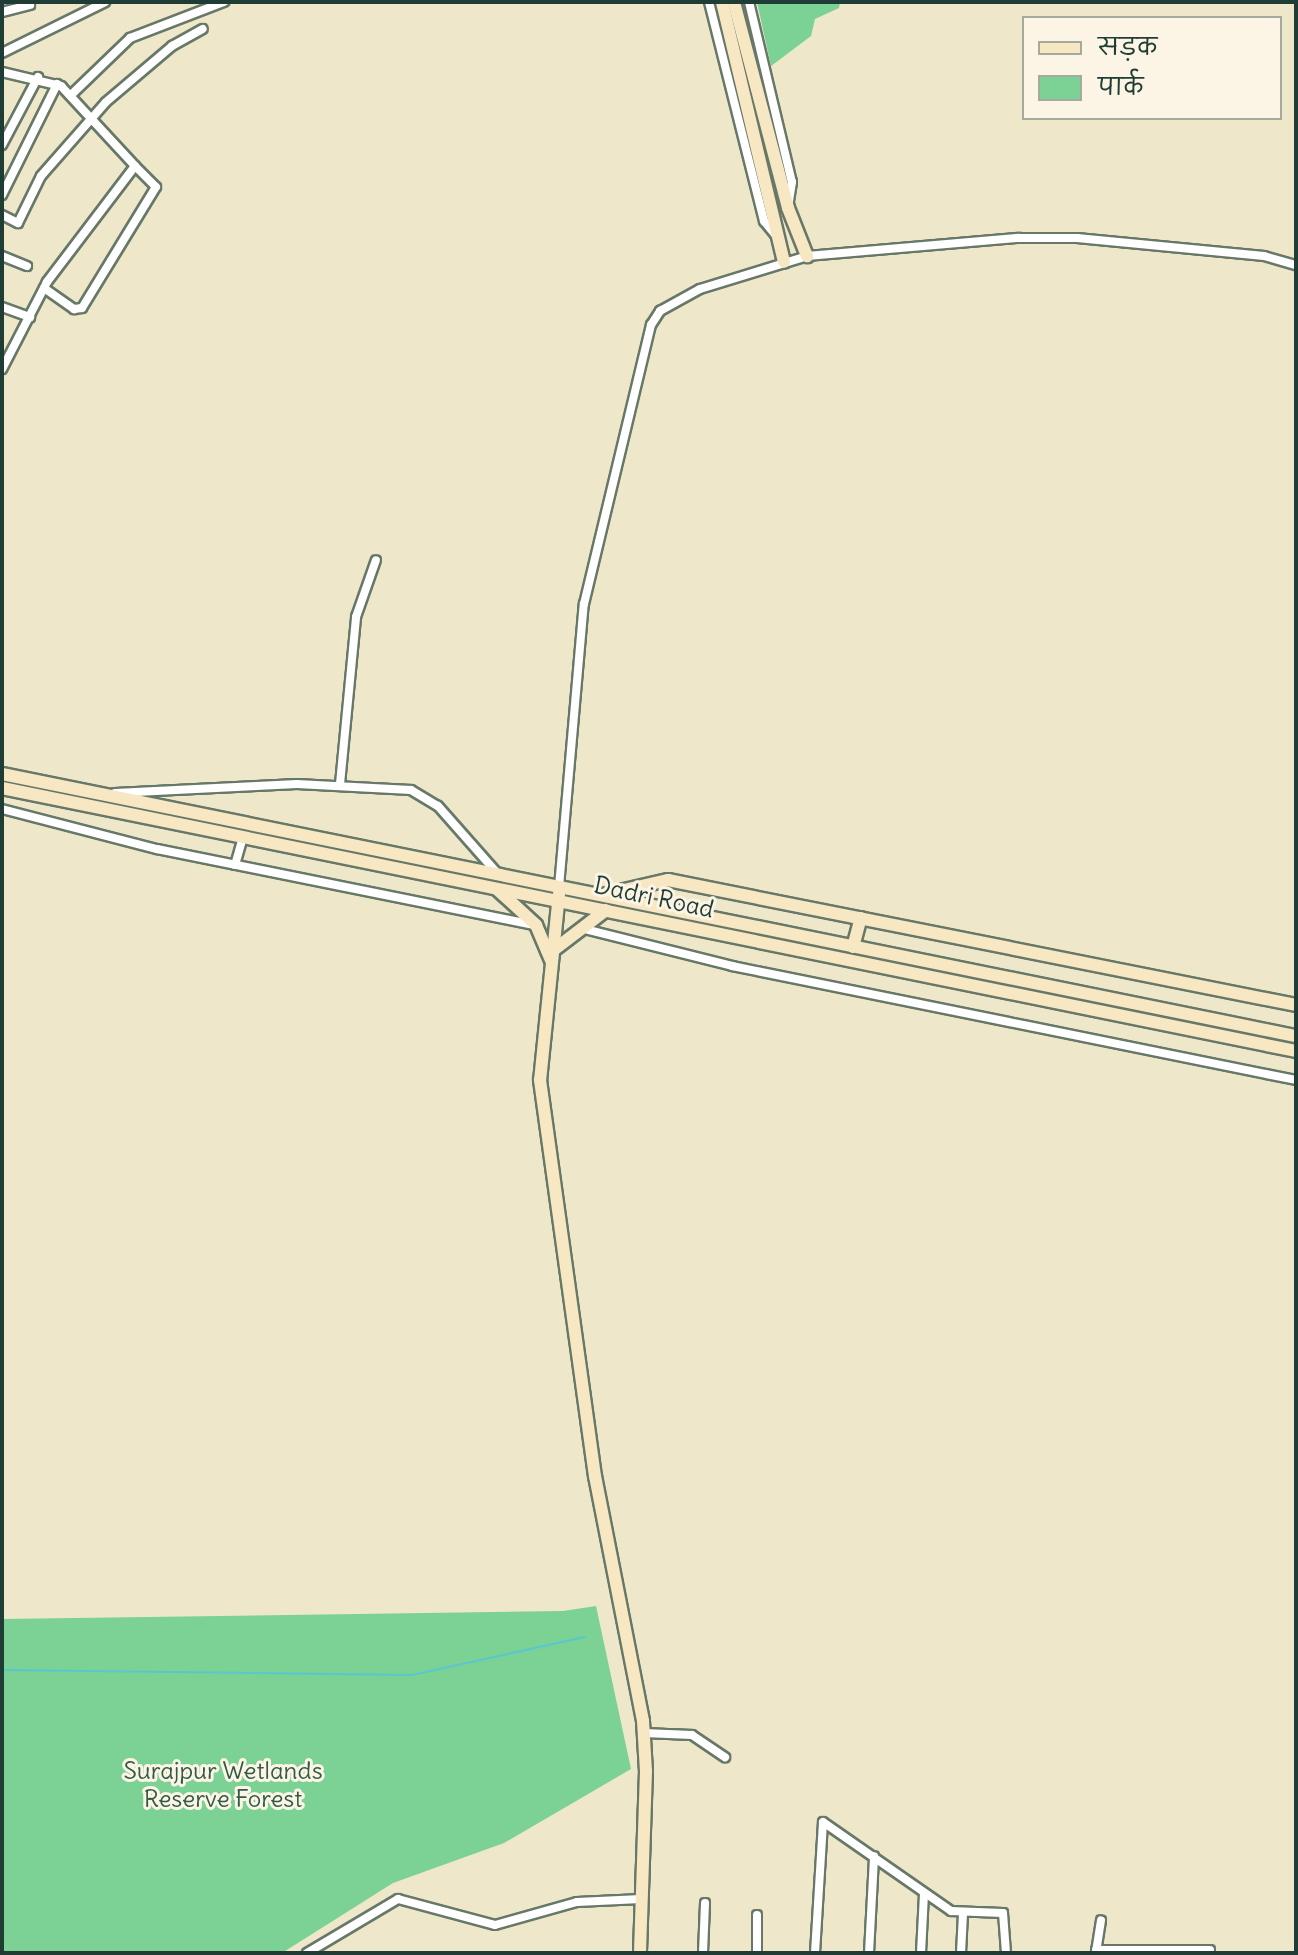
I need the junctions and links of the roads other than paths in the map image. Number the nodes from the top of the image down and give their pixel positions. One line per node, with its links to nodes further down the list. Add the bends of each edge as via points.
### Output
1 (105, 2): 10 (street)
2 (224, 2): 14 (street, via 130,38)
3 (709, 2): 21 (street, via 764,221)
4 (722, 2): 21 (main road)
5 (734, 2): 19 (main road)
6 (749, 2): 19 (street, via 792,182)
7 (30, 5): 8 (street)
8 (2, 12)
9 (203, 29): 15 (street, via 123,85)
10 (2, 53)
11 (2, 72): 12 (street)
12 (38, 77): 13 (street); 16 (street)
13 (57, 84): 14 (street); 18 (street)
14 (71, 95): 15 (street)
15 (91, 120): 17 (street); 20 (street, via 41,176 18,223)
16 (2, 145)
17 (135, 166): 27 (street); 27 (street, via 156,187 83,306 74,309)
18 (2, 195)
19 (788, 208): 23 (main road)
20 (2, 215)
21 (778, 239): 24 (main road)
22 (2, 256): 26 (street)
23 (807, 256): 24 (street); 25 (street, via 1077,238 1264,256)
24 (784, 262): 40 (street, via 678,298 651,325 584,604)
25 (1296, 265)
26 (27, 266)
27 (44, 288): 29 (street)
28 (2, 307): 29 (street)
29 (30, 317): 30 (street)
30 (2, 369)
31 (376, 560): 33 (street, via 356,617)
32 (2, 774): 35 (main road, Dadri Road)
33 (340, 784): 35 (street, via 222,785); 39 (street, via 420,794 438,806)
34 (2, 788): 37 (main road, Dadri Road)
35 (101, 795): 39 (main road, Dadri Road)
36 (2, 809): 38 (street)
37 (241, 844): 38 (street); 39 (main road, Dadri Road)
38 (235, 865): 44 (street)
39 (496, 881): 40 (main road, Dadri Road); 44 (main road)
40 (559, 894): 41 (main road, Dadri Road); 42 (main road, Dadri Road); 47 (main road)
41 (599, 896): 43 (main road, via 668,880); 46 (main road, Dadri Road)
42 (606, 910): 45 (main road); 51 (main road, Dadri Road)
43 (861, 918): 46 (main road); 49 (main road)
44 (536, 925): 48 (main road)
45 (579, 927): 47 (main road); 52 (street, via 732,966)
46 (853, 947): 50 (main road, Dadri Road)
47 (555, 949): 48 (main road)
48 (552, 963): 53 (main road, via 542,1102 595,1476)
49 (1296, 1005)
50 (1296, 1036)
51 (1296, 1051)
52 (1296, 1080)
53 (644, 1733): 54 (street, via 692,1735); 57 (main road)
54 (725, 1757)
55 (874, 1856): 56 (street); 68 (street, via 821,1823); 69 (street)
56 (924, 1893): 59 (street); 70 (street)
57 (641, 1899): 64 (street, via 577,1902 495,1925 398,1899); 65 (main road)
58 (705, 1903): 66 (street)
59 (963, 1913): 71 (street); 72 (street, via 1006,1916)
60 (757, 1915): 67 (street)
61 (1101, 1920): 63 (street)
62 (1210, 1950): 63 (street)
63 (1096, 1952)
64 (307, 1953)
65 (640, 1953)
66 (703, 1953)
67 (757, 1953)
68 (815, 1953)
69 (869, 1953)
70 (921, 1953)
71 (961, 1953)
72 (1006, 1953)

